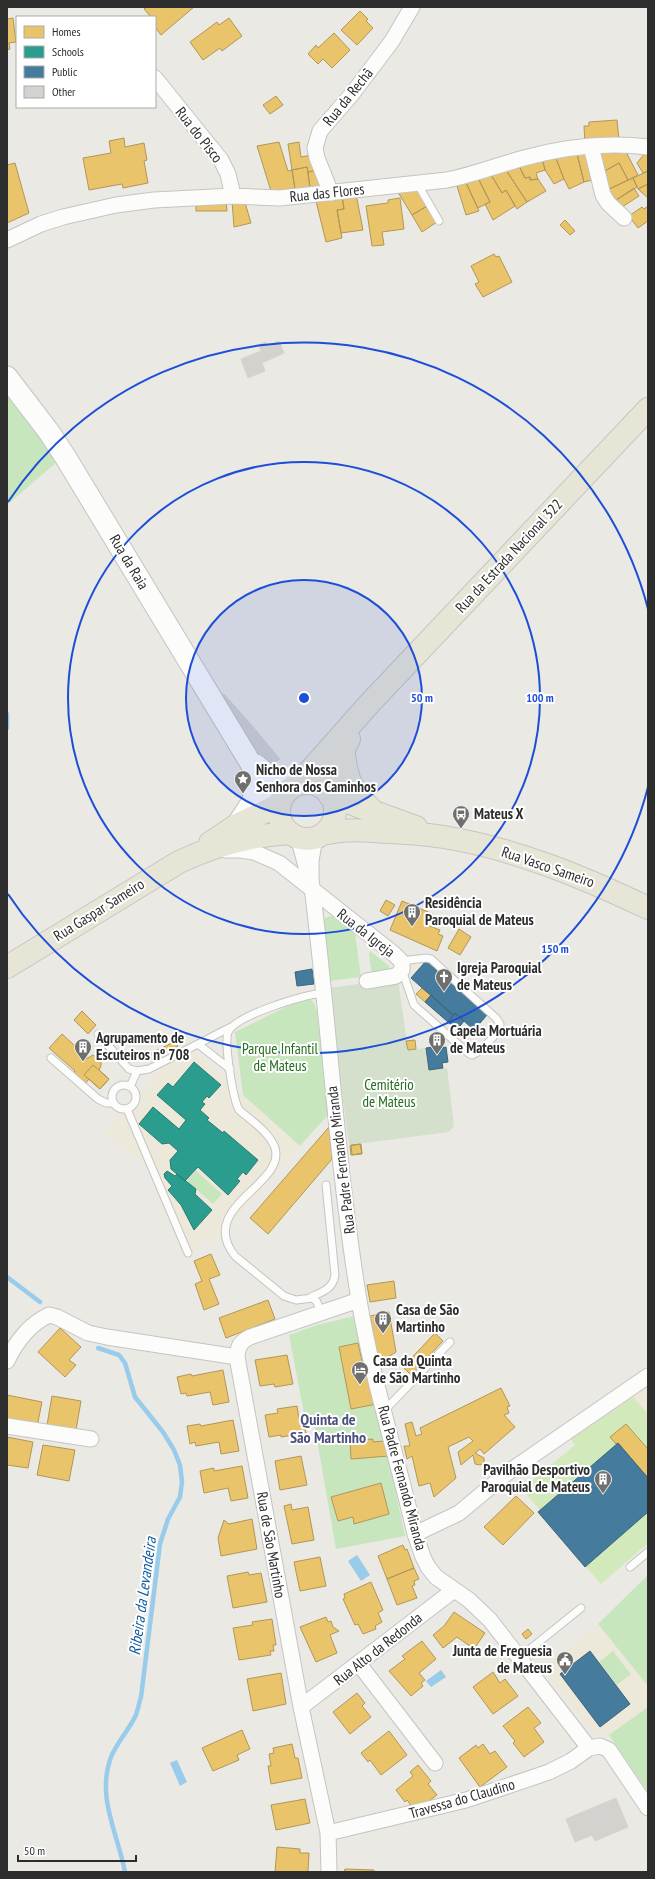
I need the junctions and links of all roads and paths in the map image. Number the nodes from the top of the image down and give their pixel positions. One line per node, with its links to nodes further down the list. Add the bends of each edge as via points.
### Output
1 (412, 7): 6 (street, Rua da Rechã, via 392,42 320,131 316,140 316,153)
2 (156, 79): 7 (street, Rua do Pisco, via 221,160 228,174)
3 (591, 146): 4 (street, Rua das Flores, via 615,144); 5 (street, Rua das Flores, via 525,158 462,177); 8 (street, via 603,195)
4 (646, 148)
5 (417, 183): 6 (street, Rua das Flores); 9 (lane)
6 (331, 193): 7 (street, Rua das Flores, via 270,199)
7 (233, 196): 10 (street, Rua das Flores, via 154,200 95,209 41,224)
8 (624, 218)
9 (439, 221)
10 (7, 240)
11 (7, 377): 15 (main road, Rua da Raia, via 66,458)
12 (648, 409): 13 (main road, Rua da Estrada Nacional 322)
13 (370, 704): 14 (main road); 17 (main road)
14 (343, 748): 18 (main road); 20 (main road, via 351,786)
15 (244, 752): 16 (main road); 17 (main road, via 265,773)
16 (257, 773): 19 (main road); 21 (main road, via 253,801)
17 (296, 784): 18 (main road, via 313,783); 19 (main road, via 287,790)
18 (328, 792): 20 (main road); 22 (main road, via 335,812 333,820)
19 (280, 804): 21 (main road); 22 (main road, via 280,820)
20 (374, 812): 23 (main road)
21 (237, 825): 24 (main road)
22 (306, 835): 23 (main road, via 354,830); 24 (main road, via 255,838); 25 (street, Rua Padre Fernando Miranda)
23 (444, 837): 26 (main road, Rua Vasco Sameiro, via 536,860 586,879)
24 (193, 856): 25 (street, Rua da Igreja, via 232,850 254,852 279,864); 28 (main road, Rua Gaspar Sameiro, via 154,876)
25 (312, 890): 27 (street, Rua da Igreja, via 394,954); 30 (street, Rua Padre Fernando Miranda)
26 (648, 908)
27 (401, 966): 27 (lane, via 414,1005 468,1053 472,1055 478,1052 498,1030 500,1024 496,1018 431,959 426,958); 29 (street, Rua da Igreja, via 396,976)
28 (7, 967)
29 (367, 981)
30 (324, 993): 31 (lane, via 280,1003); 43 (street, Rua Padre Fernando Miranda, via 339,1153)
31 (231, 1026): 33 (lane); 35 (lane, via 227,1037)
32 (98, 1034): 36 (lane, via 126,1066)
33 (198, 1044): 35 (lane); 36 (lane, via 148,1069)
34 (51, 1058): 38 (lane, via 98,1099)
35 (230, 1069): 42 (lane, via 236,1104 271,1140 276,1154 272,1167 227,1220 224,1233 226,1242 235,1256 276,1292 292,1299)
36 (137, 1071): 37 (lane)
37 (130, 1087): 38 (lane, via 116,1089 112,1096); 39 (lane, via 136,1097 134,1104)
38 (114, 1103): 39 (lane, via 120,1108)
39 (127, 1109): 41 (lane)
40 (326, 1185): 42 (lane, via 335,1275 331,1286)
41 (188, 1254)
42 (311, 1297): 44 (lane, via 317,1302)
43 (359, 1300): 44 (street); 49 (street, Rua Padre Fernando Miranda)
44 (321, 1313): 46 (street, via 250,1337 239,1344)
45 (450, 1342): 49 (lane)
46 (237, 1357): 47 (street, via 88,1333 49,1315 28,1330 12,1350); 59 (street, Rua de São Martinho)
47 (7, 1361)
48 (648, 1376): 52 (street, via 507,1473 459,1513)
49 (384, 1411): 52 (street, Rua Padre Fernando Miranda)
50 (7, 1426): 51 (street)
51 (91, 1439)
52 (415, 1534): 55 (street, Rua Padre Fernando Miranda, via 428,1567 444,1584)
53 (648, 1552): 54 (lane)
54 (630, 1567)
55 (454, 1590): 57 (street, Rua Padre Fernando Miranda, via 480,1609); 58 (street, Rua Alto da Redonda)
56 (581, 1608): 57 (lane)
57 (519, 1658): 60 (street, Rua Padre Fernando Miranda)
58 (359, 1664): 59 (street, Rua Alto da Redonda); 61 (street)
59 (301, 1707): 63 (street, Rua de São Martinho)
60 (589, 1748): 62 (street, via 600,1746 609,1750); 63 (street, Travessa do Claudino, via 554,1770 473,1798)
61 (435, 1763)
62 (648, 1808)
63 (328, 1833): 64 (street, Rua de São Martinho)
64 (329, 1872)

